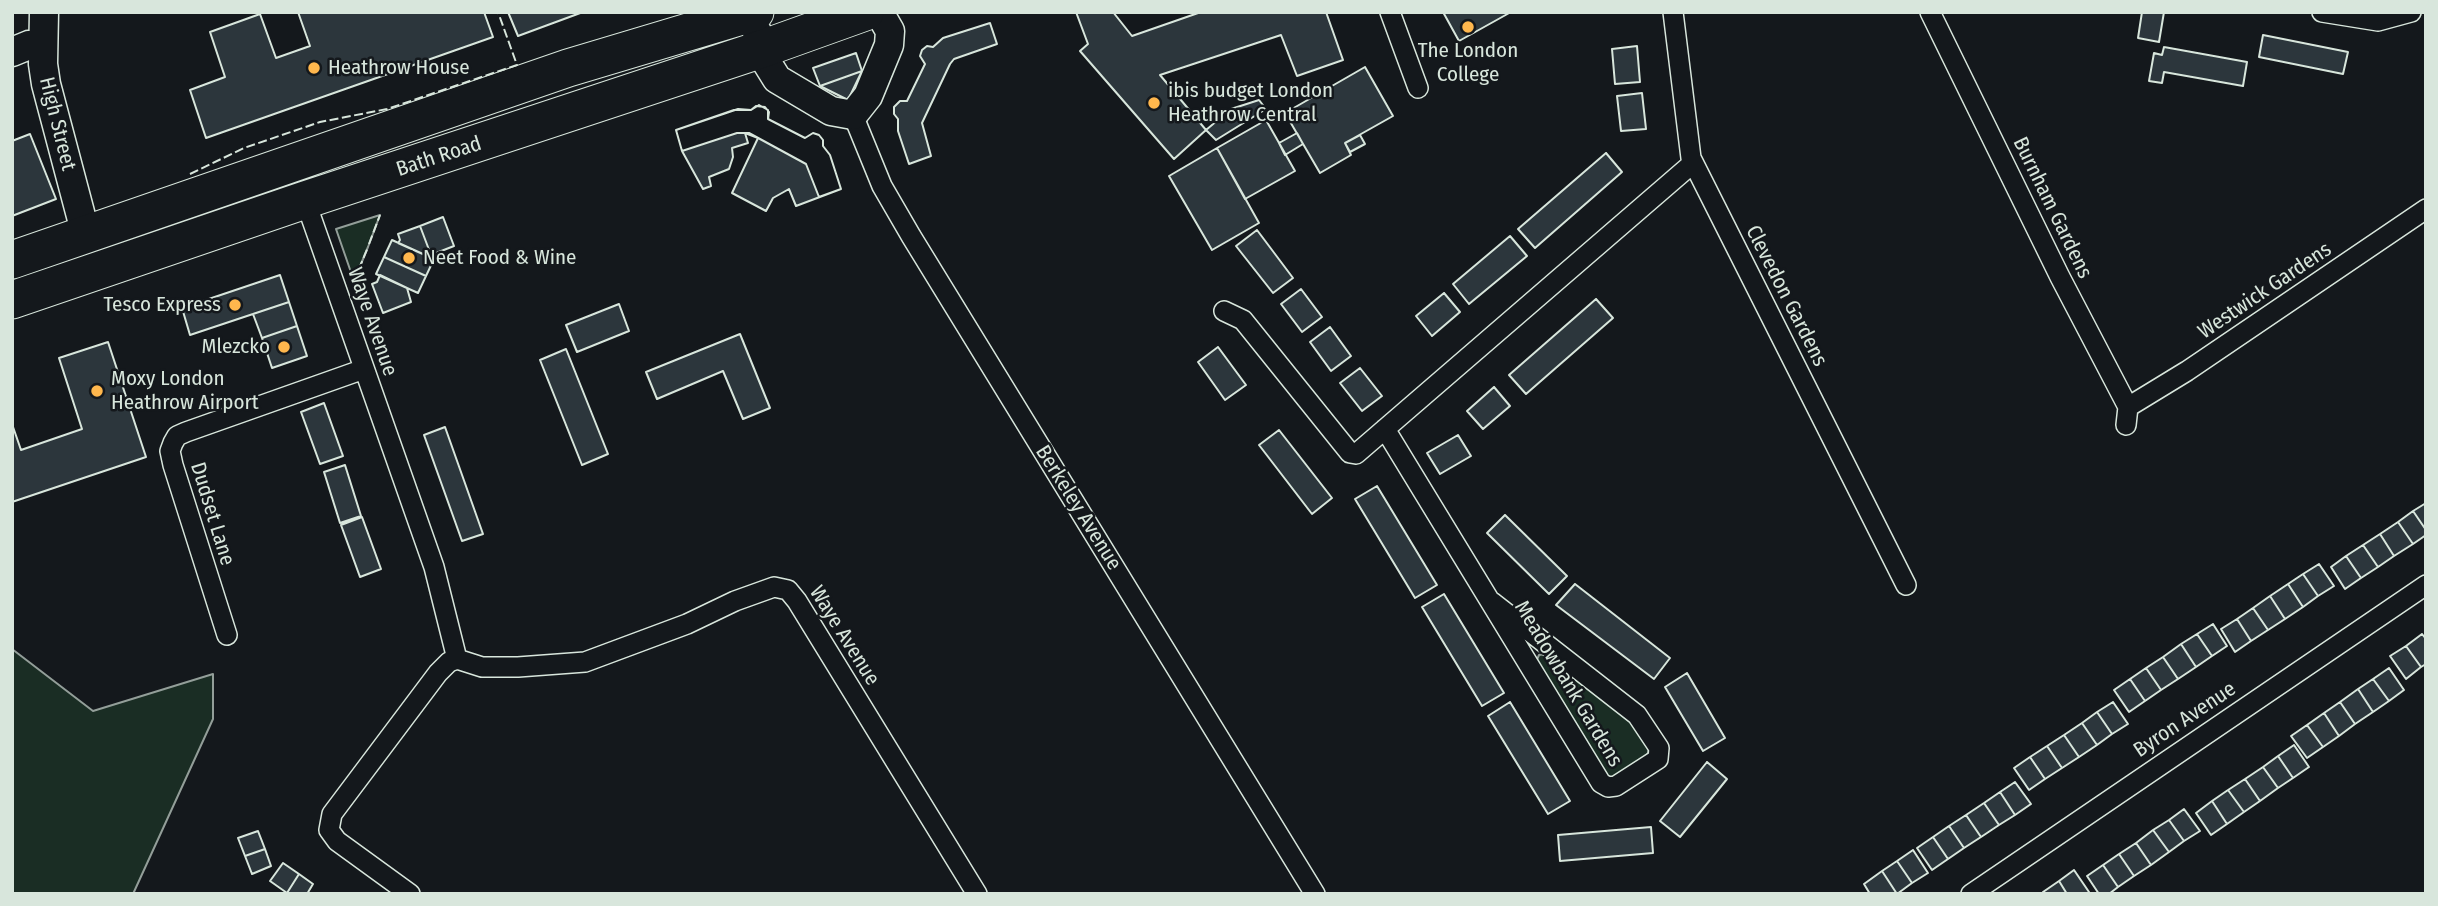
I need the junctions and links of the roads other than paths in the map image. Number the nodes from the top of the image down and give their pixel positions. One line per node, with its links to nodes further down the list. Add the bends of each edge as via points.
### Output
1 (44, 12): 11 (street, High Street)
2 (755, 12): 16 (highway, Bath Road, via 568,68)
3 (761, 12): 12 (street)
4 (865, 12): 12 (highway, Bath Road)
5 (879, 12): 15 (street, via 890,31 887,53 868,96)
6 (1390, 12): 14 (street)
7 (1673, 12): 17 (street, Clevedon Gardens)
8 (1930, 12): 25 (street, Burnham Gardens)
9 (2322, 12): 10 (street, via 2378,21)
10 (2411, 12)
11 (42, 44): 13 (street); 20 (street, High Street, via 46,84)
12 (759, 50): 15 (street, via 777,79 831,111); 18 (highway, Bath Road)
13 (12, 52)
14 (1418, 88)
15 (853, 115): 34 (street, Berkeley Avenue, via 882,186 911,236)
16 (315, 154): 18 (highway, via 305,172); 20 (highway, Bath Road)
17 (1693, 163): 26 (street); 28 (street, Clevedon Gardens)
18 (305, 200): 22 (highway, Bath Road); 24 (street, Waye Avenue)
19 (2426, 209): 25 (street, Westwick Gardens)
20 (86, 234): 21 (highway, Bath Road)
21 (12, 260)
22 (12, 300)
23 (1224, 311): 26 (street, via 1243,320 1350,453 1356,454)
24 (364, 369): 30 (street, Dudset Lane, via 186,432 173,443 173,465); 31 (street, Waye Avenue, via 435,567)
25 (2127, 416)
26 (1385, 429): 29 (street, Meadowbank Gardens)
27 (2426, 585): 35 (street, Byron Avenue)
28 (1906, 586)
29 (1492, 602): 29 (street, Meadowbank Gardens, via 1601,783 1616,786 1658,759 1659,748 1637,715)
30 (227, 635)
31 (457, 659): 32 (street, via 438,673 330,822 329,830 337,841); 33 (street, Waye Avenue, via 482,667 585,662 774,587 788,590)
32 (410, 894)
33 (977, 894)
34 (1315, 894)
35 (1970, 894)

